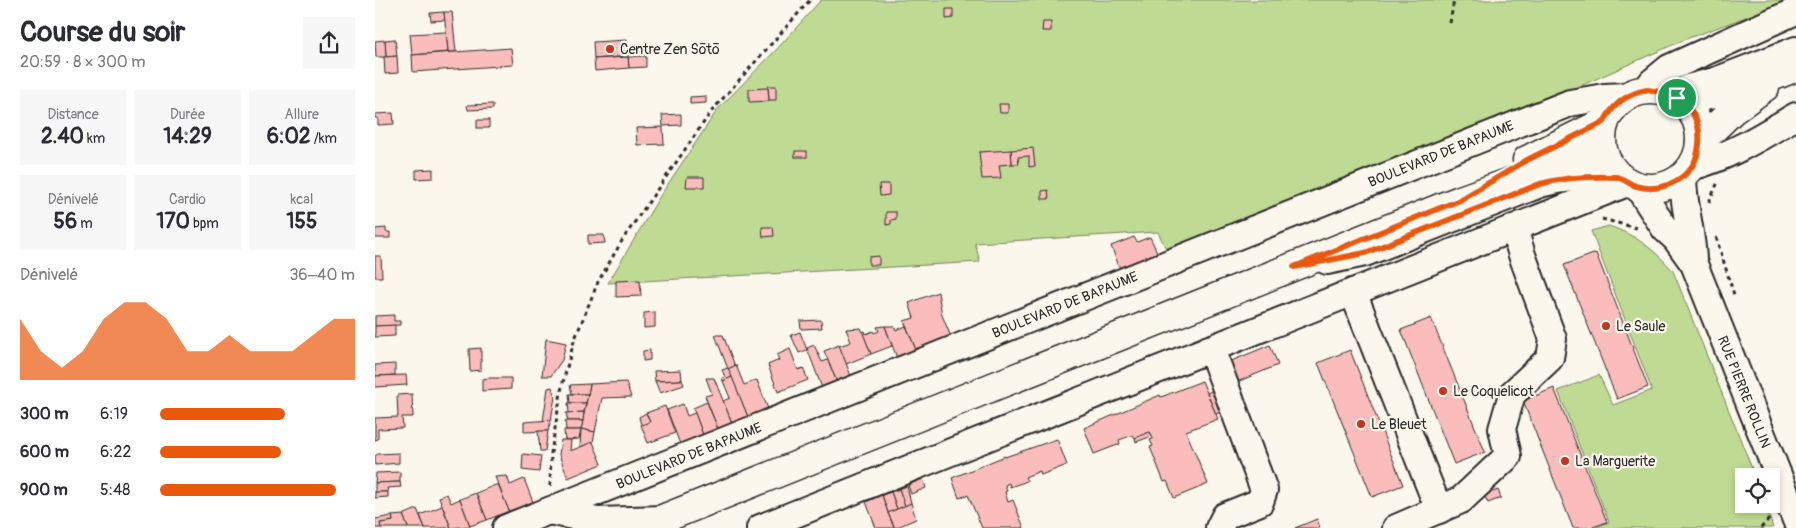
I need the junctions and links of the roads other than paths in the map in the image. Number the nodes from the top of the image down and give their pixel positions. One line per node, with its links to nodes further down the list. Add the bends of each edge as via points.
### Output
1 (1796, 11): 3 (street, via 1669,68 1652,82)
2 (1794, 64): 3 (main road, BOULEVARD DE BAPAUME, via 1723,92 1698,98); 6 (main road, BOULEVARD DE BAPAUME, via 1732,111)
3 (1654, 94): 5 (main road, via 1610,111); 6 (main road, via 1689,108 1697,121); 16 (street, BOULEVARD DE BAPAUME, via 1578,100)
4 (1796, 116): 7 (street, via 1747,144)
5 (1604, 122): 8 (main road, via 1601,138); 9 (main road, via 1527,160)
6 (1700, 142): 7 (main road, via 1697,156)
7 (1687, 172): 8 (main road, via 1662,187); 11 (street, RUE PIERRE ROLLIN, via 1683,192 1693,239)
8 (1623, 177): 9 (main road, via 1591,158 1567,162); 10 (street); 11 (street, RUE PIERRE ROLLIN); 12 (street, via 1558,179 1365,253)
9 (1460, 200): 12 (main road)
10 (1514, 228): 13 (street); 15 (street, via 1553,339 1550,358 1512,394 1502,429 1508,456 1461,500)
11 (1693, 264): 17 (street, RUE PIERRE ROLLIN)
12 (1294, 267): 19 (main road)
13 (1353, 292): 14 (street); 15 (street)
14 (1209, 349): 18 (street); 22 (street, via 1264,490 1260,502 1225,516)
15 (1439, 510): 23 (street)
16 (548, 511): 19 (street, via 597,521); 20 (street, BOULEVARD DE BAPAUME)
17 (1796, 520)
18 (786, 523): 21 (street)
19 (651, 524)
20 (506, 528)
21 (760, 528)
22 (1219, 528)
23 (1396, 528)

